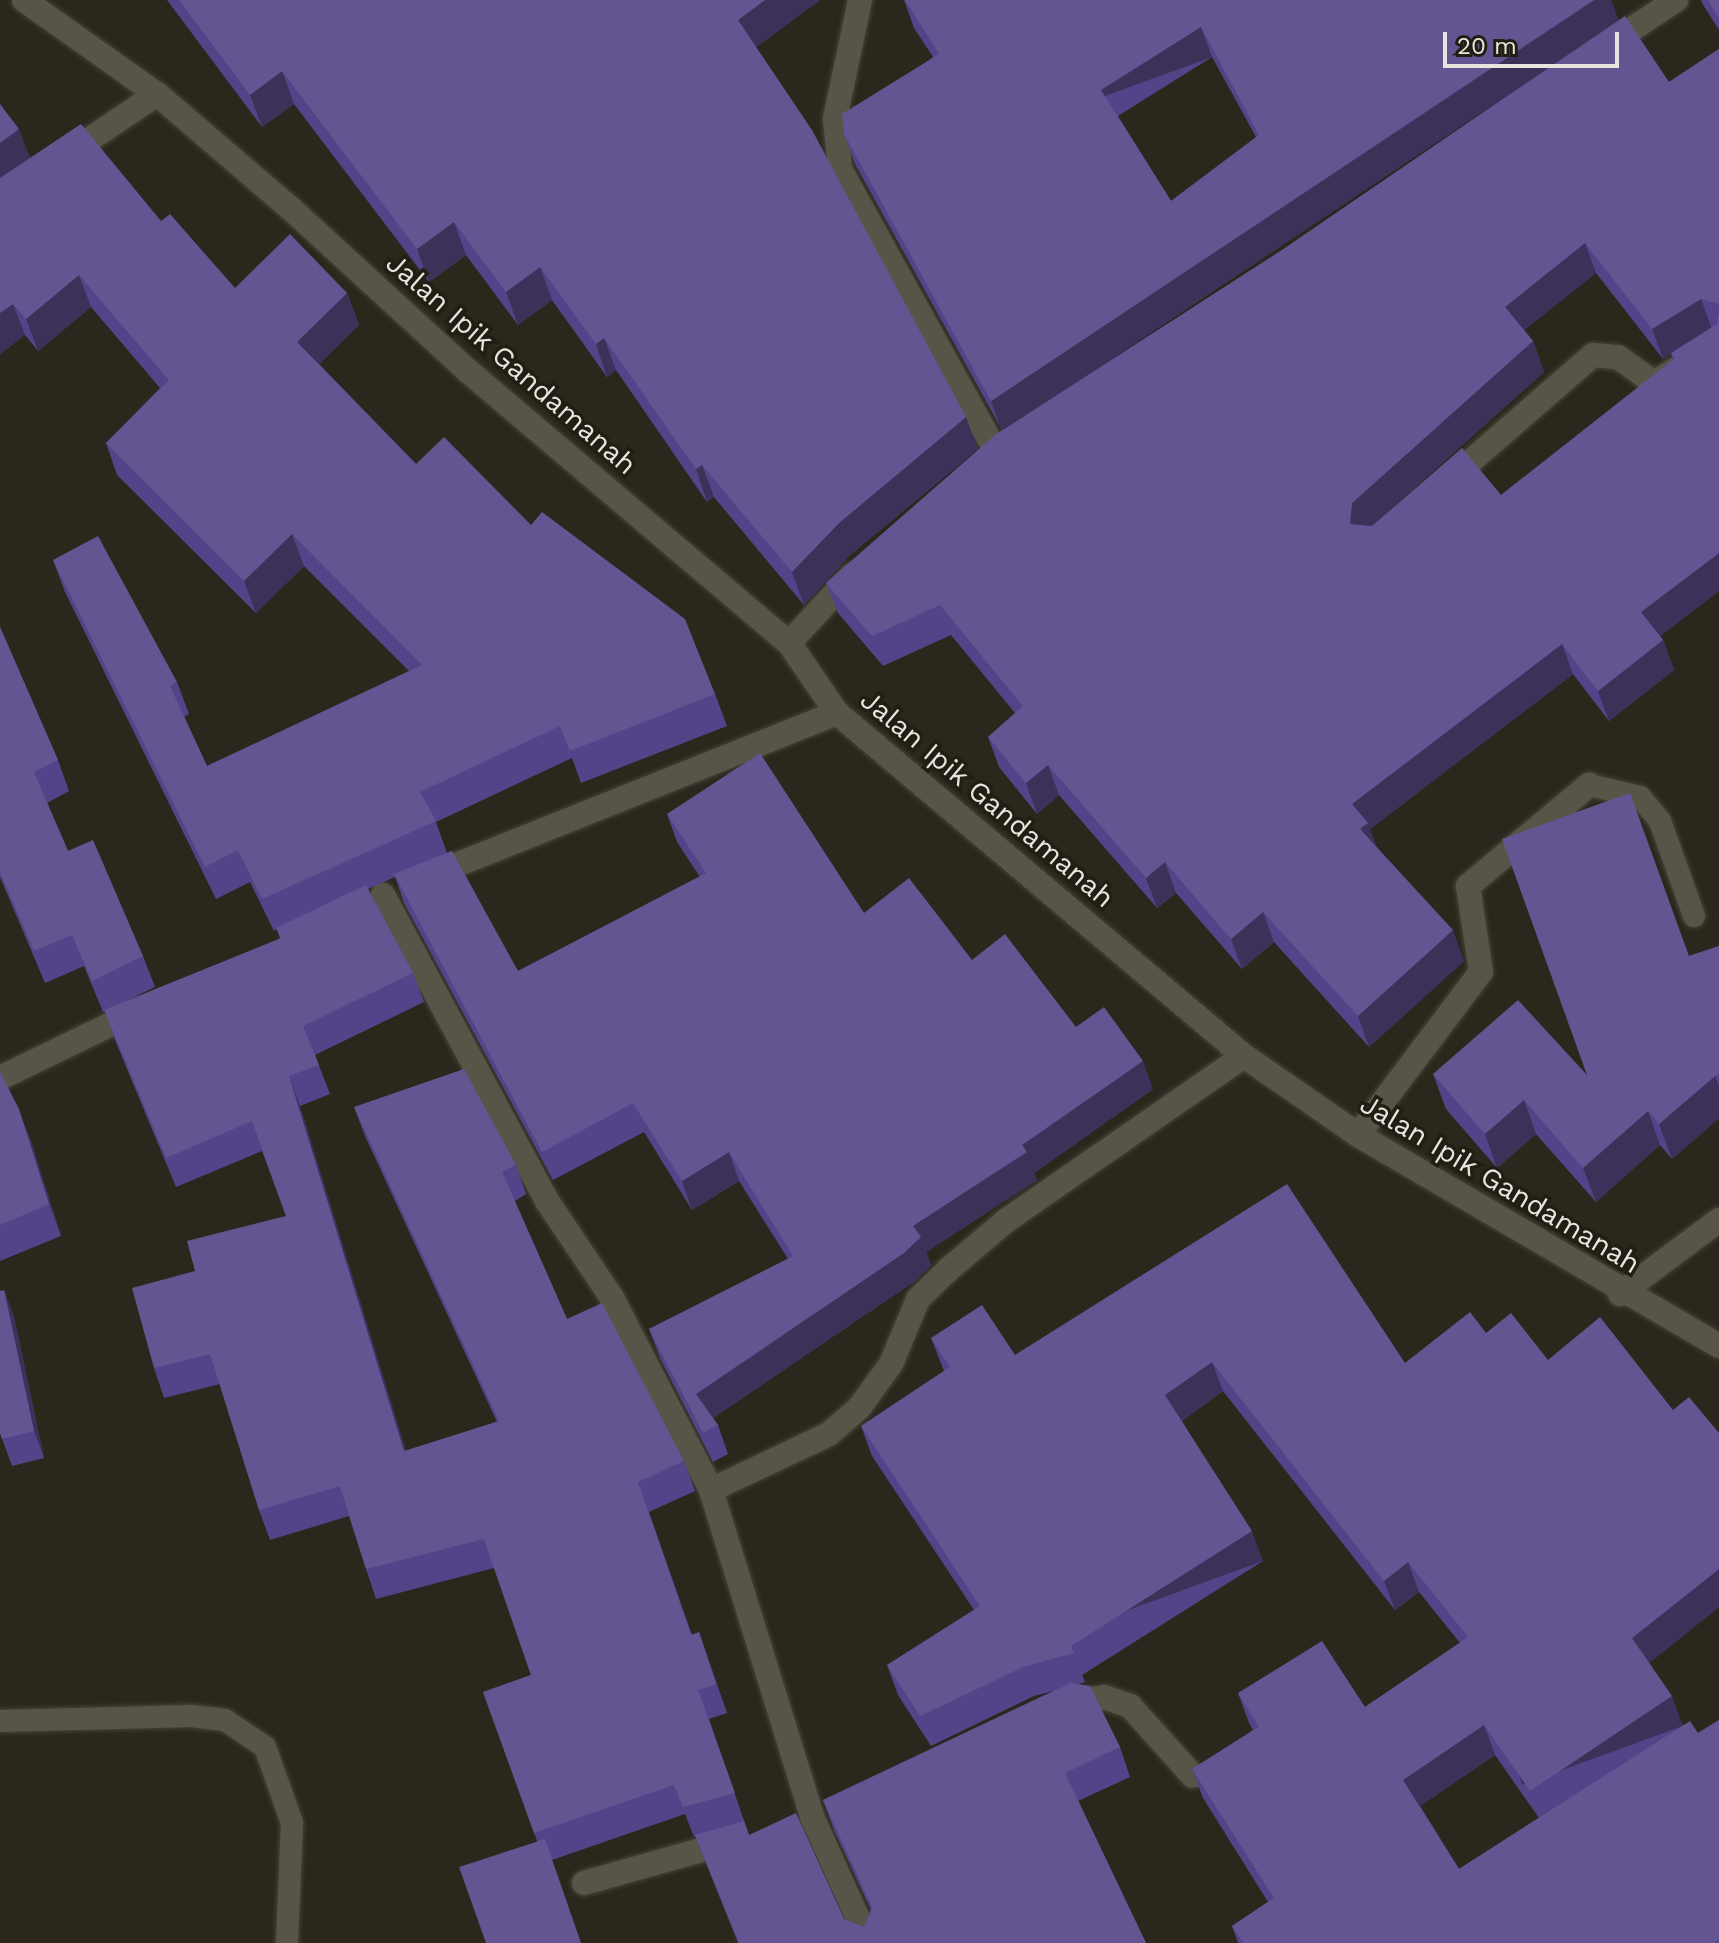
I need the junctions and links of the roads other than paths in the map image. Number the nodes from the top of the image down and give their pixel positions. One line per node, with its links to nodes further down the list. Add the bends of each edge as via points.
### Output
1 (24, 0): 5 (street, Jalan Ipik Gandamanah)
2 (860, 0): 9 (street, via 835,119 840,169)
3 (1676, 0): 4 (street)
4 (1590, 57)
5 (157, 94): 6 (street); 13 (street, Jalan Ipik Gandamanah)
6 (39, 174)
7 (1719, 342): 11 (street, via 1654,383 1618,357 1593,355)
8 (1021, 439): 9 (street)
9 (997, 453): 10 (street)
10 (974, 472)
11 (1430, 495)
12 (871, 557): 13 (street)
13 (789, 643): 14 (street, Jalan Ipik Gandamanah)
14 (837, 713): 16 (street); 20 (street, Jalan Ipik Gandamanah)
15 (1589, 785): 18 (lane, via 1640,797 1660,821); 22 (street, via 1468,886 1481,972)
16 (383, 895): 17 (street); 26 (street, via 547,1201 612,1298)
17 (354, 908)
18 (1694, 916)
19 (169, 997): 21 (street)
20 (1244, 1056): 22 (street, Jalan Ipik Gandamanah); 26 (street, via 1007,1220 949,1269 918,1299 891,1364 859,1408 829,1434)
21 (0, 1078)
22 (1358, 1135): 24 (street, Jalan Ipik Gandamanah)
23 (1719, 1220): 24 (street)
24 (1620, 1294): 25 (street, Jalan Ipik Gandamanah)
25 (1719, 1346)
26 (711, 1490): 31 (street)
27 (1040, 1710): 29 (street, via 1081,1697 1130,1706)
28 (0, 1721): 35 (lane, via 192,1716 225,1720 265,1747 292,1823)
29 (1193, 1776)
30 (841, 1805): 31 (street)
31 (813, 1819): 32 (street); 36 (street)
32 (782, 1827)
33 (752, 1836): 34 (street)
34 (584, 1883)
35 (287, 1943)
36 (869, 1943)

